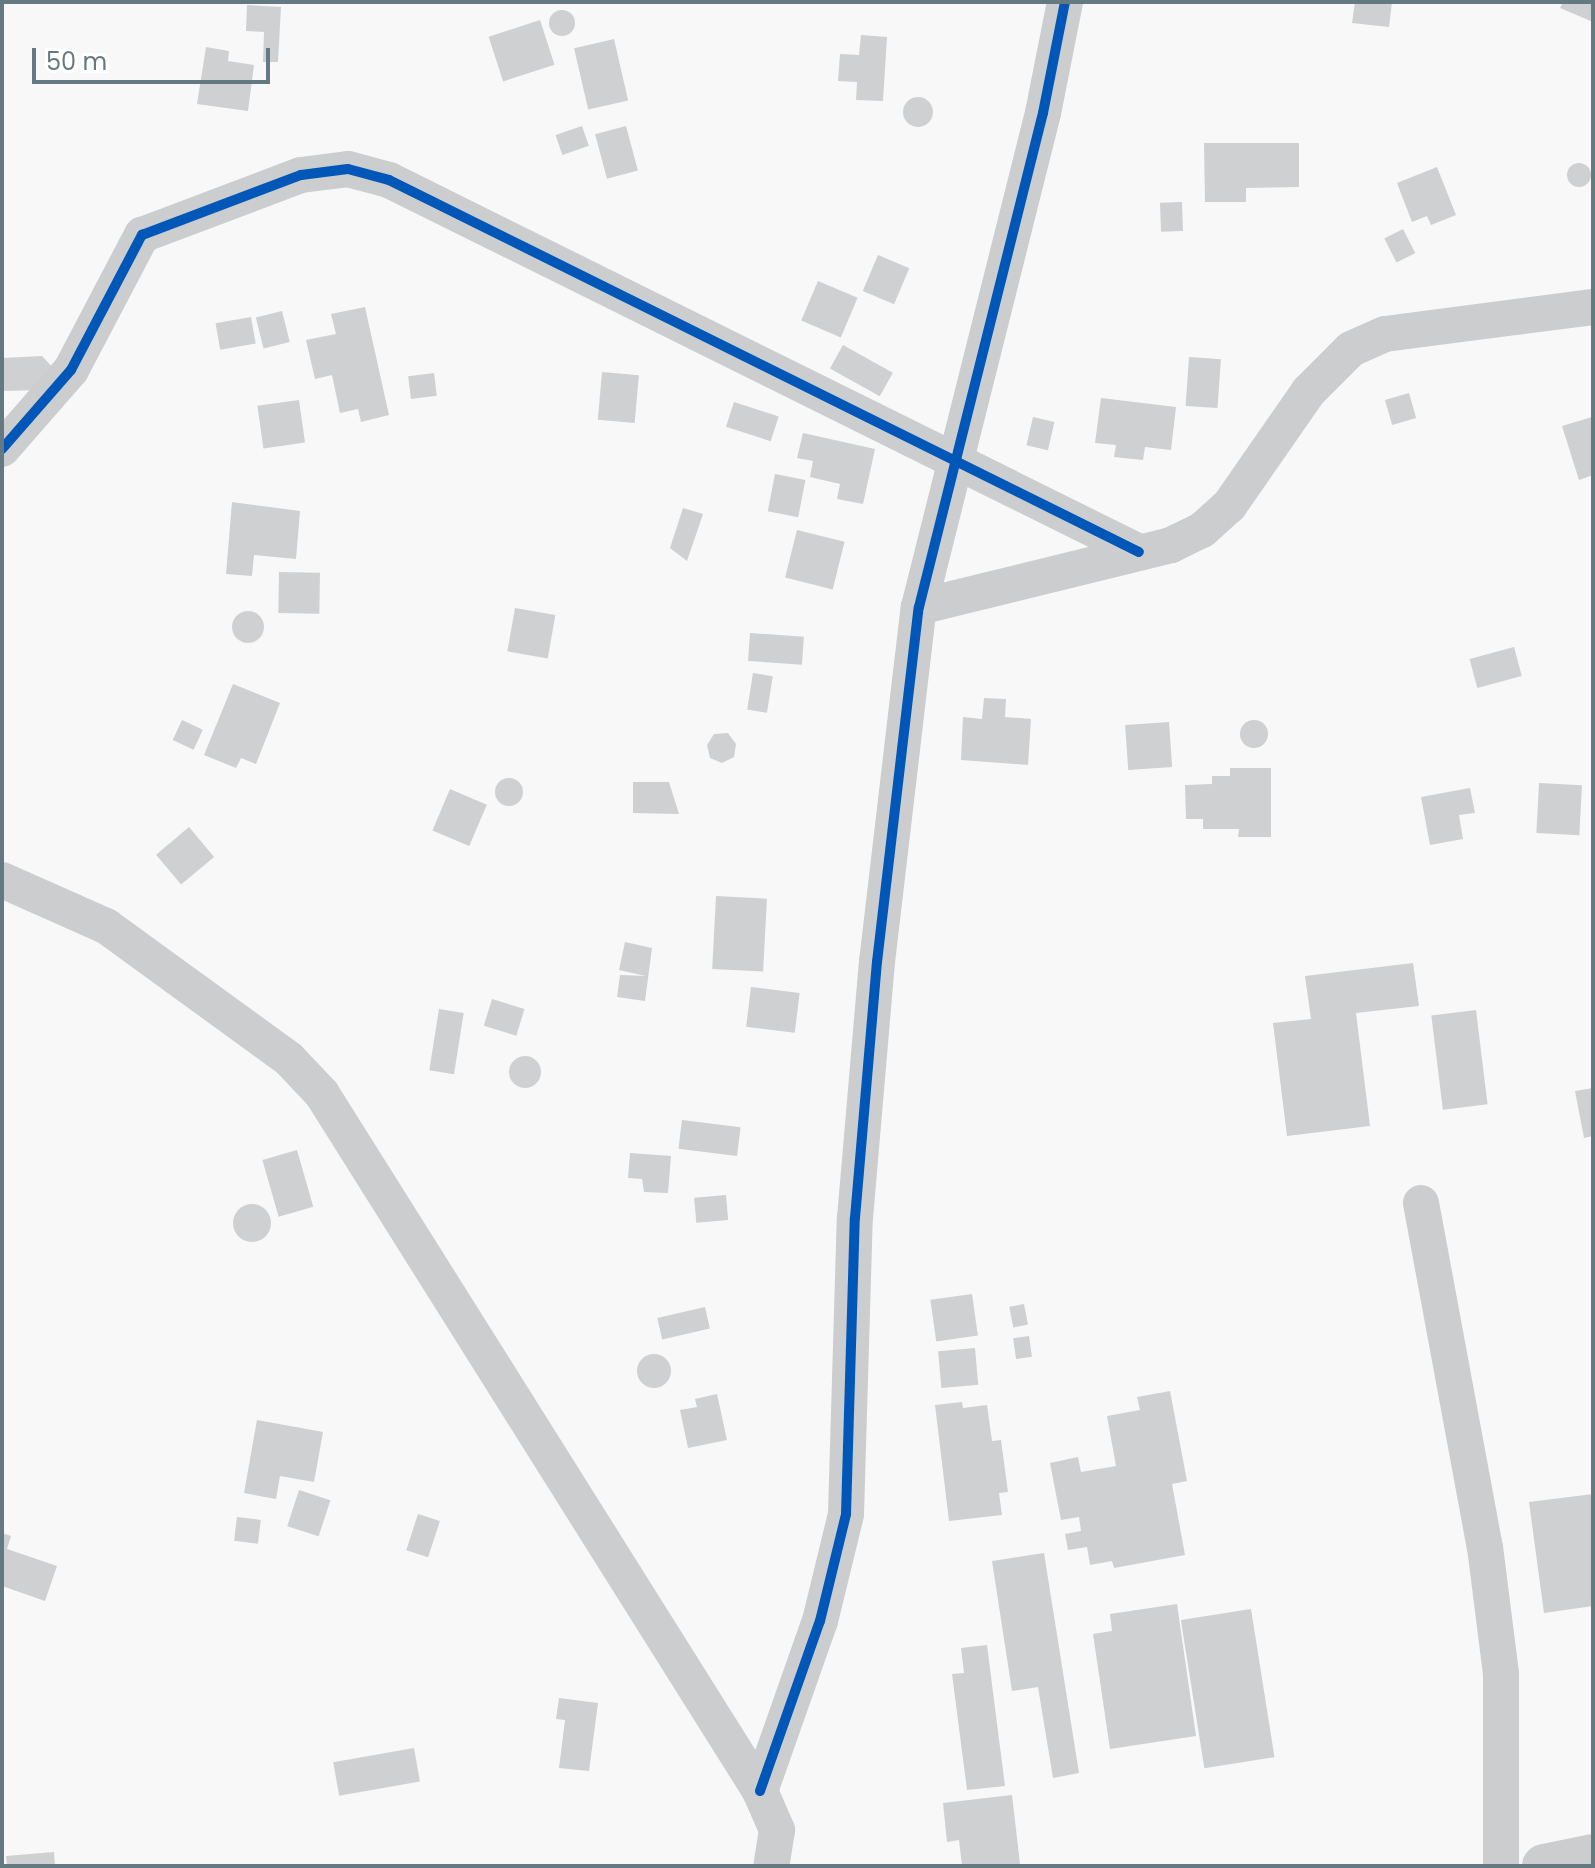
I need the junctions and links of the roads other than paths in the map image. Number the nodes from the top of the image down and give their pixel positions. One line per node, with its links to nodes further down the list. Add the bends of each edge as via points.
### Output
1 (1065, 2): 4 (street, via 1043,113)
2 (1593, 307): 5 (street, via 1385,334 1351,349 1309,391 1229,506 1192,535)
3 (2, 449): 4 (street, via 71,370 142,235 301,175 348,169 389,180)
4 (953, 460): 5 (street); 6 (street)
5 (1139, 552): 6 (street)
6 (919, 607): 9 (street, via 878,947 855,1218 846,1514 820,1621)
7 (2, 880): 9 (street, via 106,926 289,1059 322,1094)
8 (1421, 1203): 12 (street, via 1485,1547 1501,1674)
9 (760, 1791): 11 (street, via 777,1830)
10 (1593, 1856): 13 (street)
11 (771, 1866)
12 (1501, 1866)
13 (1544, 1866)

